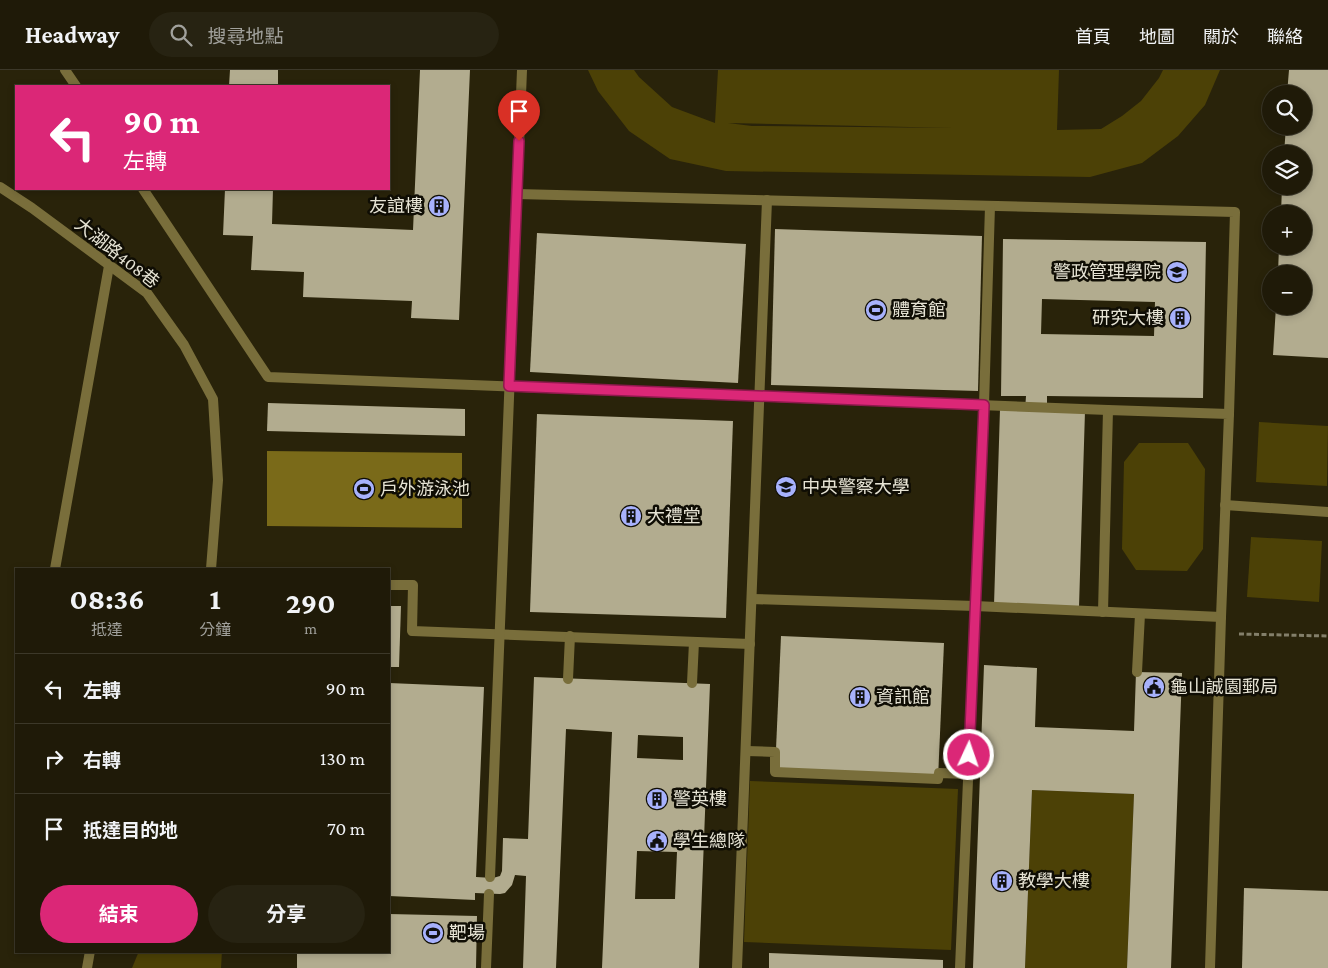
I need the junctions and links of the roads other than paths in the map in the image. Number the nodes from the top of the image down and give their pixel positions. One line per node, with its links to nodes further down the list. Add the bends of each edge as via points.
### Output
1 (65, 70): 3 (street)
2 (522, 70): 6 (street)
3 (75, 85)
4 (0, 187): 9 (street, 大湖路408巷)
5 (144, 190): 10 (street, via 268,377)
6 (517, 194): 7 (street); 10 (street)
7 (767, 200): 8 (street); 11 (street)
8 (990, 206): 12 (street); 14 (street, via 1235,212)
9 (109, 266): 17 (street); 18 (street, 大湖路408巷, via 148,293 184,345 212,399 218,480)
10 (509, 386): 11 (street); 25 (street)
11 (759, 396): 12 (street); 20 (street)
12 (984, 405): 13 (street); 21 (street)
13 (1108, 410): 14 (street); 22 (street)
14 (1229, 414): 15 (street)
15 (1226, 505): 16 (street); 24 (street)
16 (1328, 512)
17 (55, 568)
18 (211, 568)
19 (390, 585): 25 (street, via 413,586 412,631)
20 (752, 599): 21 (street); 28 (street)
21 (975, 606): 22 (street); 33 (street)
22 (1103, 612): 23 (street)
23 (1140, 614): 24 (street); 29 (street)
24 (1221, 617): 41 (street)
25 (499, 633): 26 (street); 34 (street)
26 (570, 636): 27 (street); 30 (street)
27 (694, 642): 28 (street); 31 (street)
28 (750, 644): 32 (street)
29 (1137, 672)
30 (568, 679)
31 (692, 684)
32 (746, 750): 33 (street, via 775,752 774,772 938,779 939,773); 39 (street)
33 (968, 774): 40 (street)
34 (490, 877)
35 (489, 894): 38 (street)
36 (90, 953): 37 (street)
37 (87, 968)
38 (486, 968)
39 (737, 968)
40 (960, 968)
41 (1210, 968)

